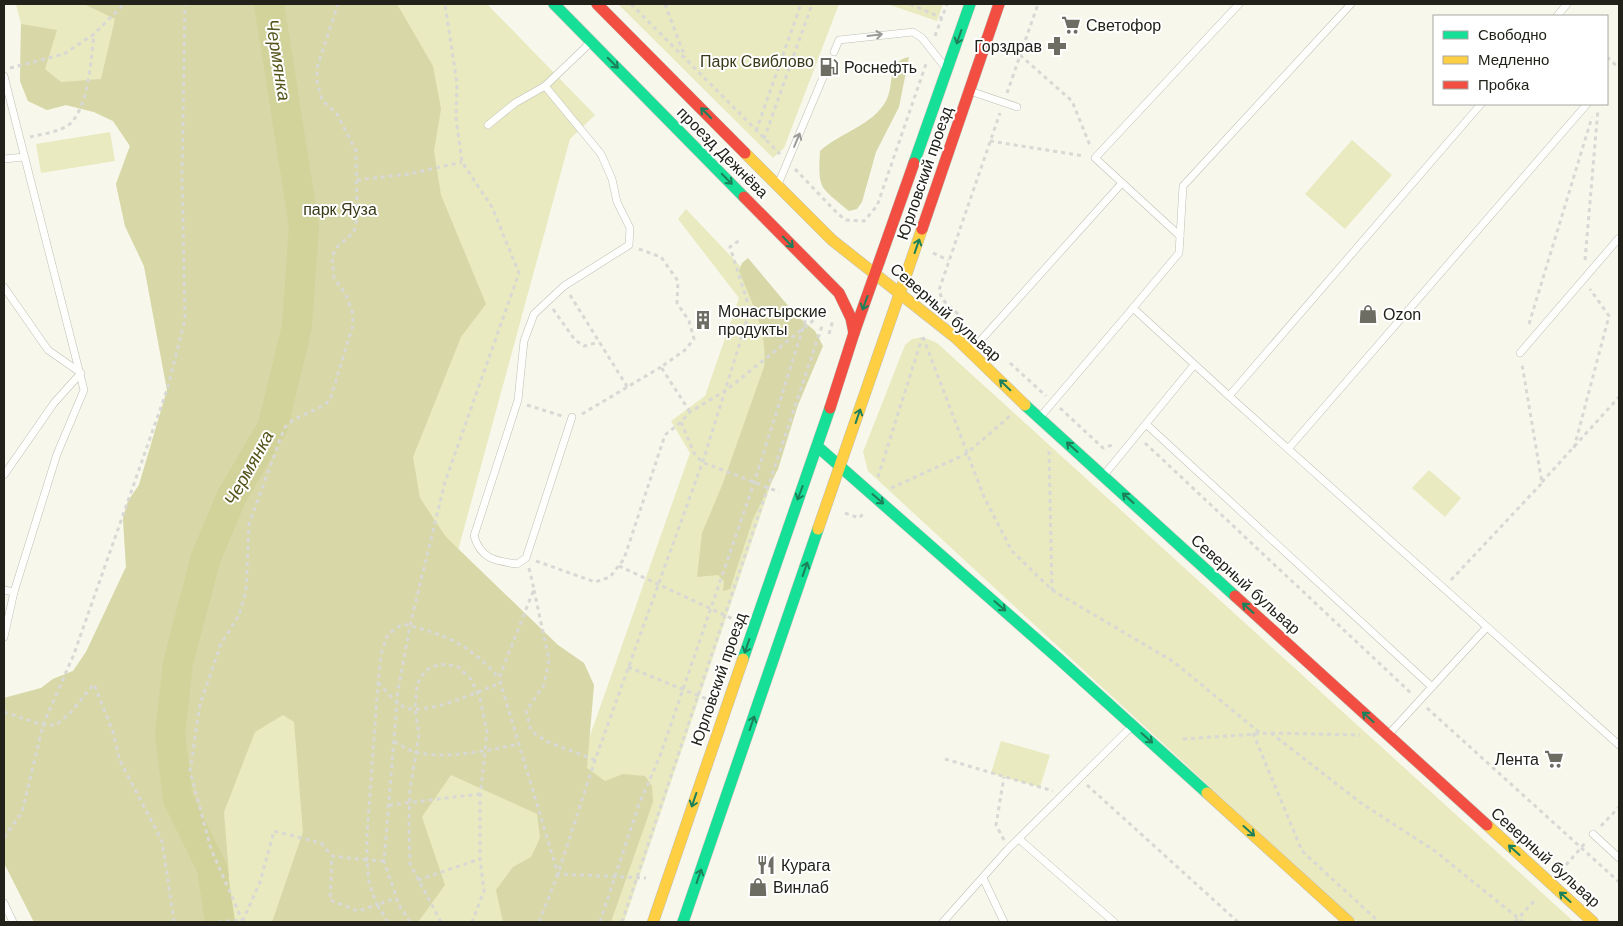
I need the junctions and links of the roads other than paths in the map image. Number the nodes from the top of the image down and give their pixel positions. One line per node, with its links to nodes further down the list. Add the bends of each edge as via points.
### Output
1 (554, 4): 9 (main road, проезд Дежнёва)
2 (597, 4): 23 (main road, проезд Дежнёва, one-way to 2)
3 (970, 4): 12 (main road, Юрловский проезд, one-way to 12)
4 (1000, 4): 15 (main road, Юрловский проезд)
5 (1239, 4): 22 (lane, via 1094,158)
6 (1351, 4): 24 (lane, via 1183,186)
7 (1567, 4): 8 (lane)
8 (1558, 15)
9 (591, 41): 14 (lane); 30 (main road, проезд Дежнёва, one-way to 30, via 839,294 851,318)
10 (834, 52): 12 (lane, one-way to 12, via 839,40 907,32 918,34)
11 (827, 68): 23 (lane, one-way to 11)
12 (948, 70): 26 (main road, Юрловский проезд)
13 (4, 76): 20 (lane)
14 (545, 86): 19 (lane, via 515,103); 36 (lane, via 600,154 630,228 629,244 564,286 534,314 524,341 518,400 474,536 478,548 494,561 517,564 526,558)
15 (970, 90): 18 (lane); 28 (main road, Юрловский проезд, one-way to 15)
16 (1480, 105): 35 (lane)
17 (1585, 105): 40 (lane)
18 (1017, 107)
19 (488, 126)
20 (24, 157): 21 (lane); 34 (lane)
21 (4, 159)
22 (1122, 183): 24 (lane); 31 (lane)
23 (778, 184): 26 (main road, проезд Дежнёва, via 832,240)
24 (1180, 236): 29 (lane, via 1179,253)
25 (1619, 238): 32 (lane)
26 (875, 273): 28 (main road, Северный бульвар); 30 (main road, Юрловский проезд, one-way to 30)
27 (4, 287): 34 (lane, via 48,350)
28 (900, 292): 31 (main road, Северный бульвар); 41 (main road, Юрловский проезд, one-way to 28)
29 (1133, 308): 33 (lane); 37 (lane)
30 (854, 333): 39 (main road, Юрловский проезд)
31 (971, 352): 37 (main road, Северный бульвар, one-way to 31)
32 (1520, 353)
33 (1194, 365): 35 (lane); 38 (lane)
34 (81, 373): 42 (lane, via 54,403); 45 (lane, via 84,390 57,454)
35 (1229, 396): 40 (lane)
36 (572, 416)
37 (1044, 421): 43 (main road, Северный бульвар, one-way to 37)
38 (1147, 425): 43 (lane); 48 (lane)
39 (818, 447): 41 (main road); 58 (main road, Юрловский проезд, one-way to 58)
40 (1288, 449): 46 (lane)
41 (841, 467): 49 (main road, one-way to 49); 59 (main road, Юрловский проезд, one-way to 41)
42 (4, 474)
43 (1104, 476): 50 (main road, Северный бульвар, one-way to 43)
44 (4, 590): 45 (lane)
45 (14, 592): 47 (lane)
46 (1486, 628): 48 (lane); 51 (lane)
47 (4, 637)
48 (1432, 687): 50 (lane)
49 (1133, 725): 53 (lane); 63 (main road, one-way to 63)
50 (1388, 735): 64 (main road, Северный бульвар, one-way to 50)
51 (1619, 745)
52 (1593, 834): 54 (lane)
53 (1019, 839): 55 (lane); 62 (lane)
54 (1619, 858)
55 (983, 878): 60 (lane); 61 (lane)
56 (4, 903): 57 (lane)
57 (13, 922)
58 (653, 922)
59 (683, 922)
60 (943, 922)
61 (1004, 922)
62 (1114, 922)
63 (1349, 922)
64 (1593, 922)

